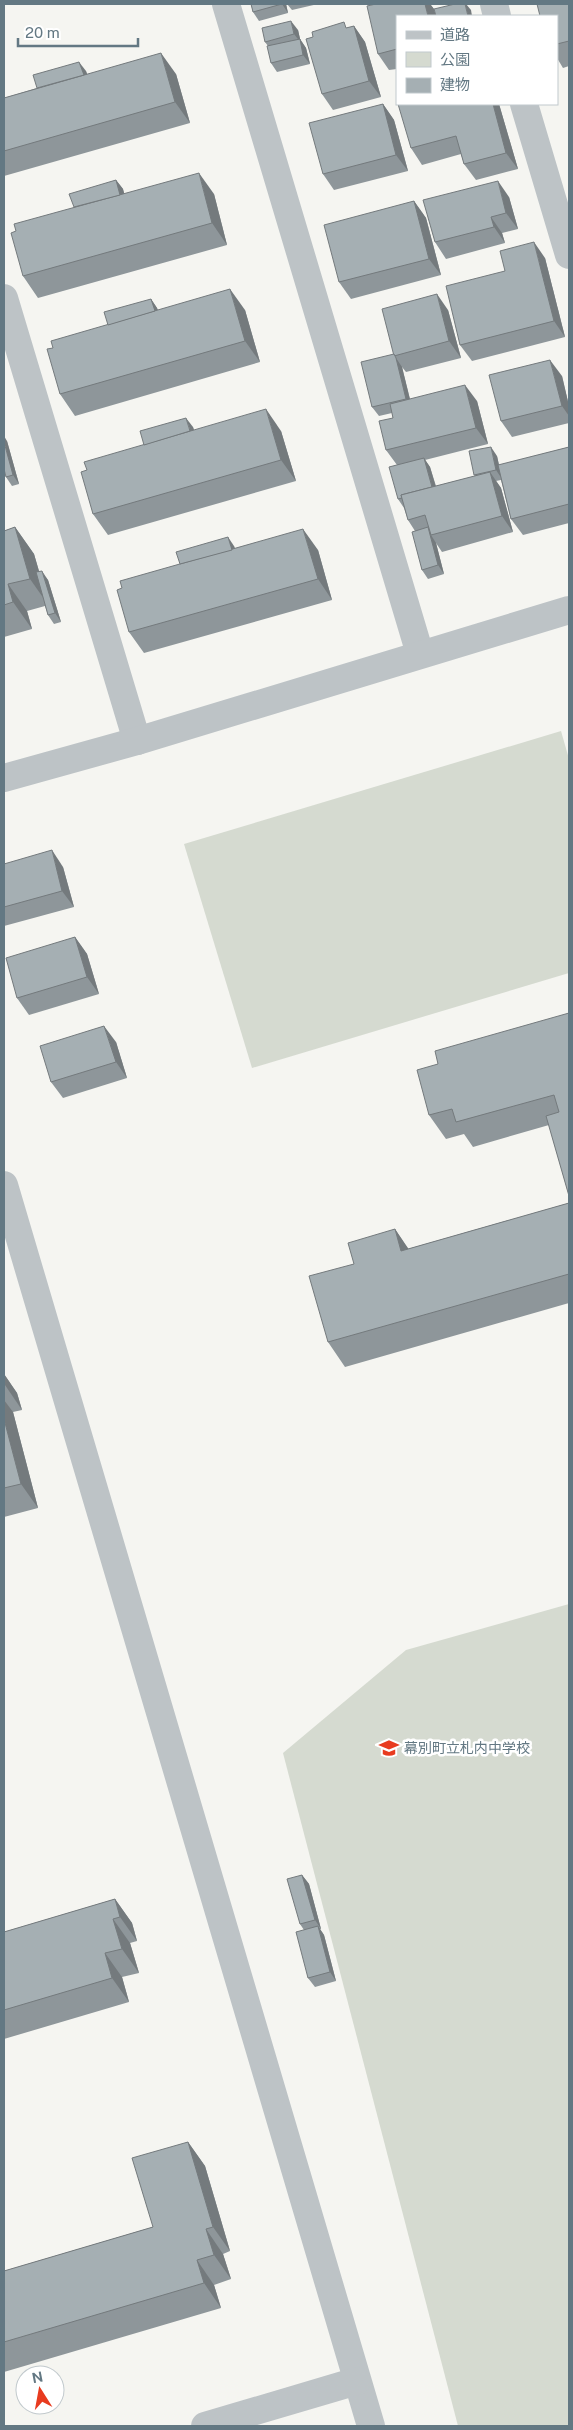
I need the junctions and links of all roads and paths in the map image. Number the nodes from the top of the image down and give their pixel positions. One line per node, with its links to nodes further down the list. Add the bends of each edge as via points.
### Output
1 (226, 4): 6 (street)
2 (524, 105): 3 (street)
3 (569, 255)
4 (4, 298): 7 (street)
5 (569, 610): 6 (street)
6 (420, 654): 7 (street)
7 (137, 741): 8 (street)
8 (4, 778)
9 (4, 1185): 10 (street)
10 (357, 2381): 11 (street); 12 (street)
11 (205, 2426)
12 (371, 2426)

